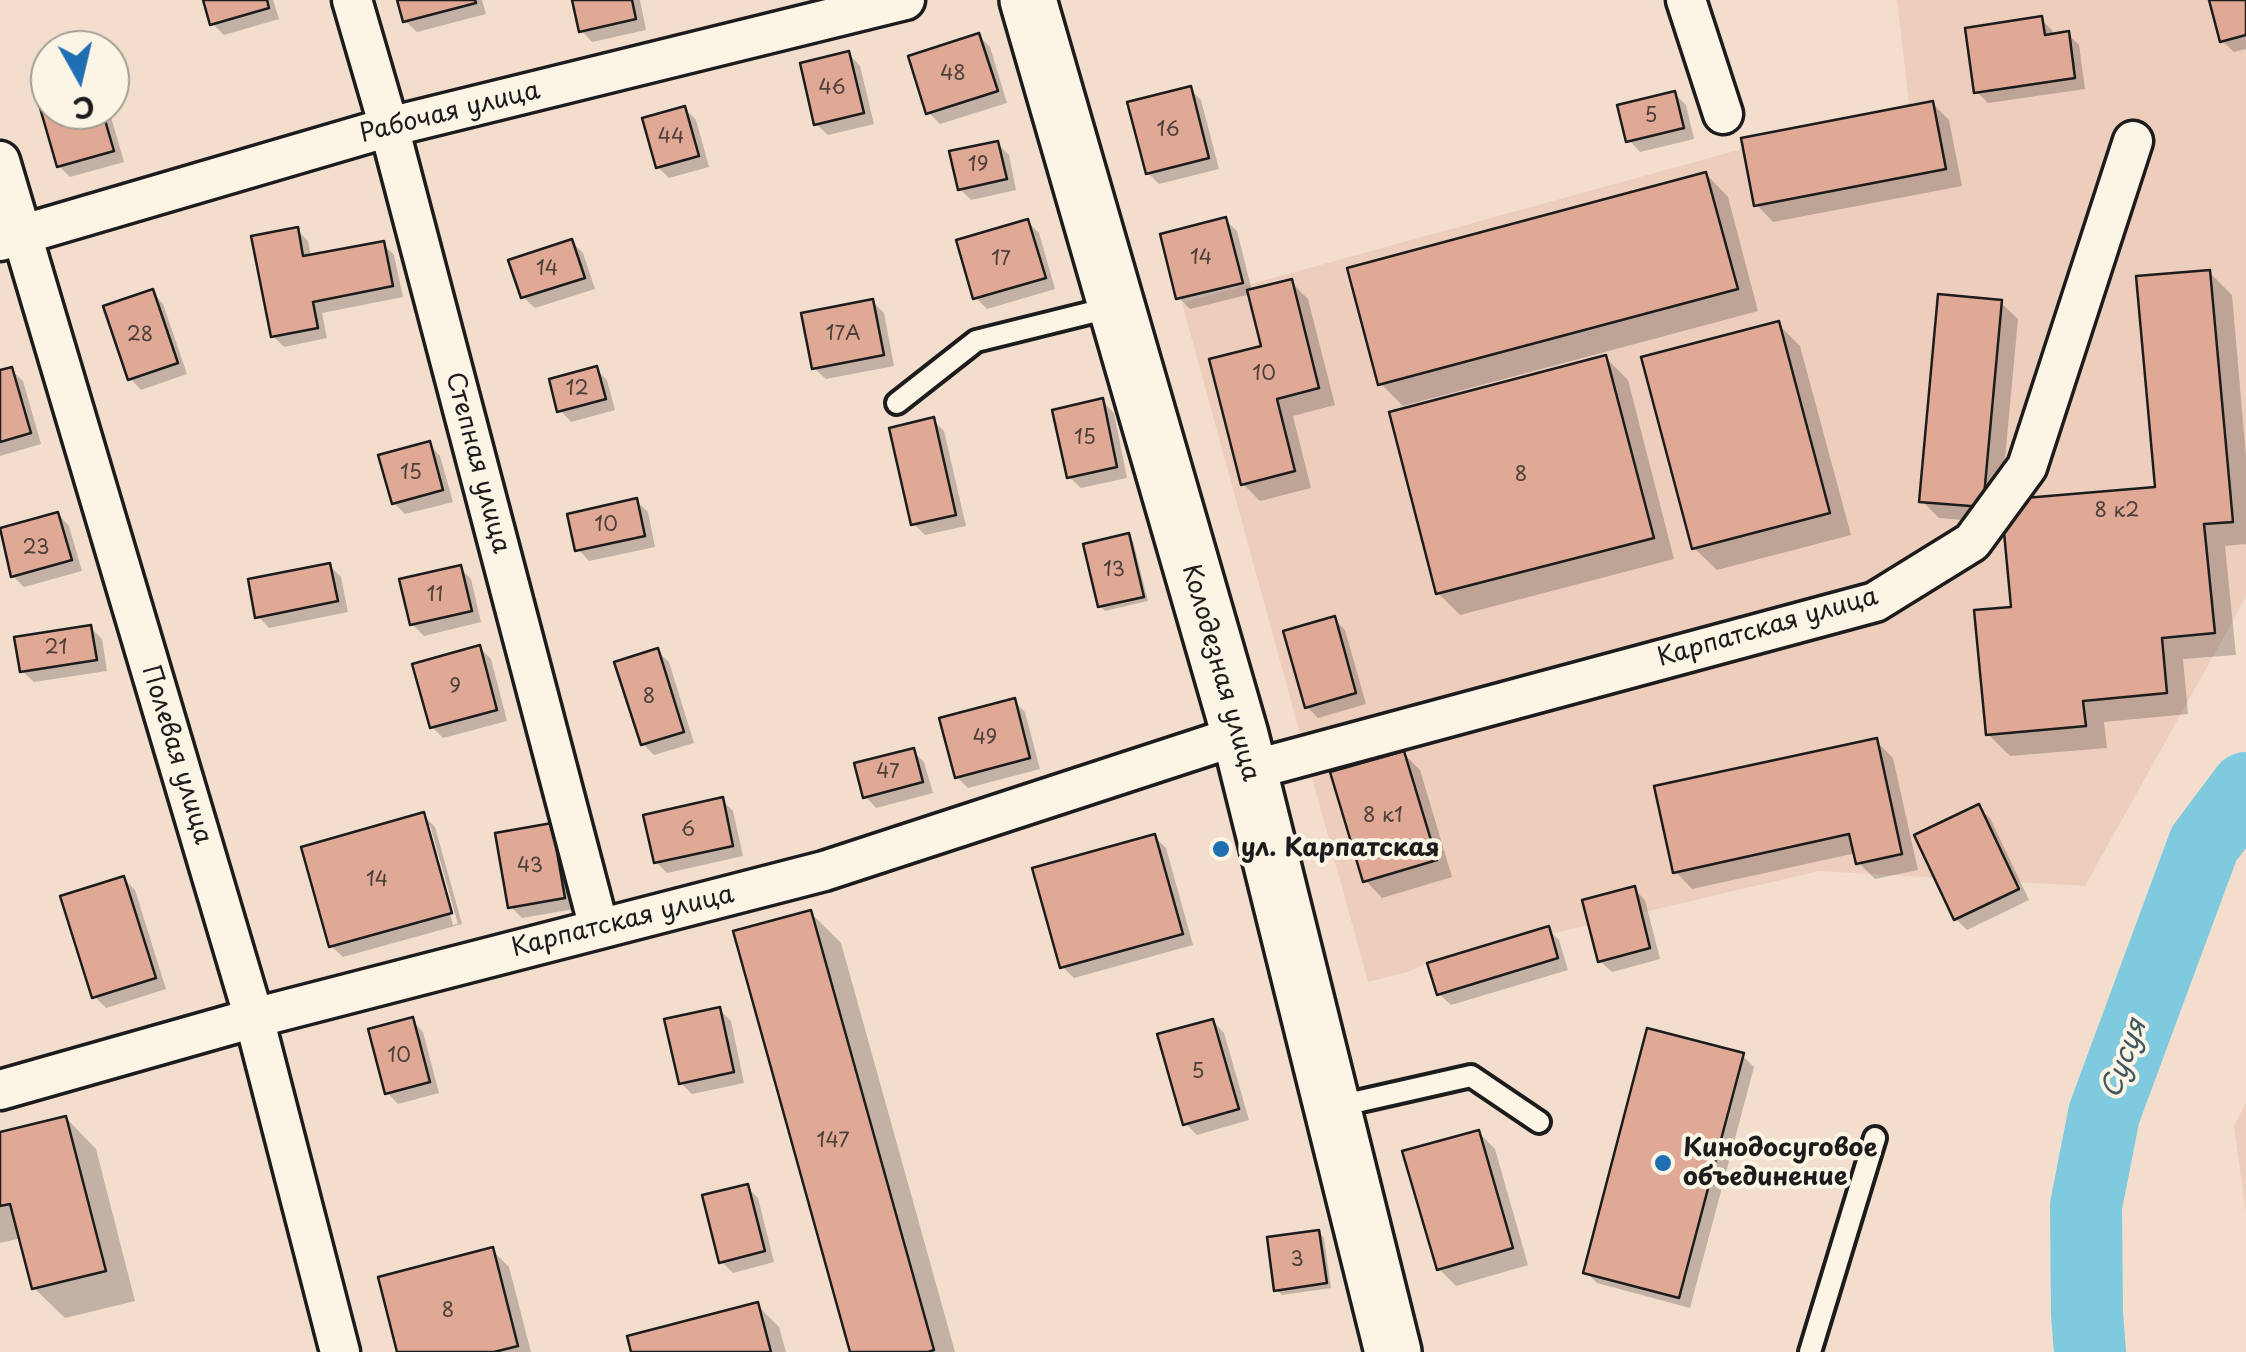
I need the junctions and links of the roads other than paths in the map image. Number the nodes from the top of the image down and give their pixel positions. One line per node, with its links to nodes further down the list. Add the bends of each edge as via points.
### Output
1 (352, 0): 6 (street, Степная улица)
2 (905, 0): 6 (street, Рабочая улица)
3 (1028, 0): 10 (street, Колодезная улица)
4 (1686, 0): 5 (street)
5 (1723, 114)
6 (388, 127): 9 (street, Рабочая улица); 13 (street, Степная улица)
7 (2133, 141): 12 (street, Карпатская улица, via 2026,467 1972,542 1875,602)
8 (0, 160): 9 (street, Полевая улица)
9 (11, 237): 14 (street, Полевая улица)
10 (1115, 306): 11 (lane, via 976,340); 12 (street, Колодезная улица)
11 (897, 402)
12 (1244, 753): 13 (street, Карпатская улица); 16 (street, Колодезная улица)
13 (599, 928): 14 (street, Карпатская улица)
14 (254, 1018): 15 (street, Карпатская улица); 19 (street, Полевая улица)
15 (0, 1090)
16 (1332, 1107): 17 (lane, via 1470,1076); 20 (street, Колодезная улица)
17 (1539, 1122)
18 (1875, 1138): 21 (lane)
19 (340, 1352)
20 (1394, 1352)
21 (1810, 1352)

